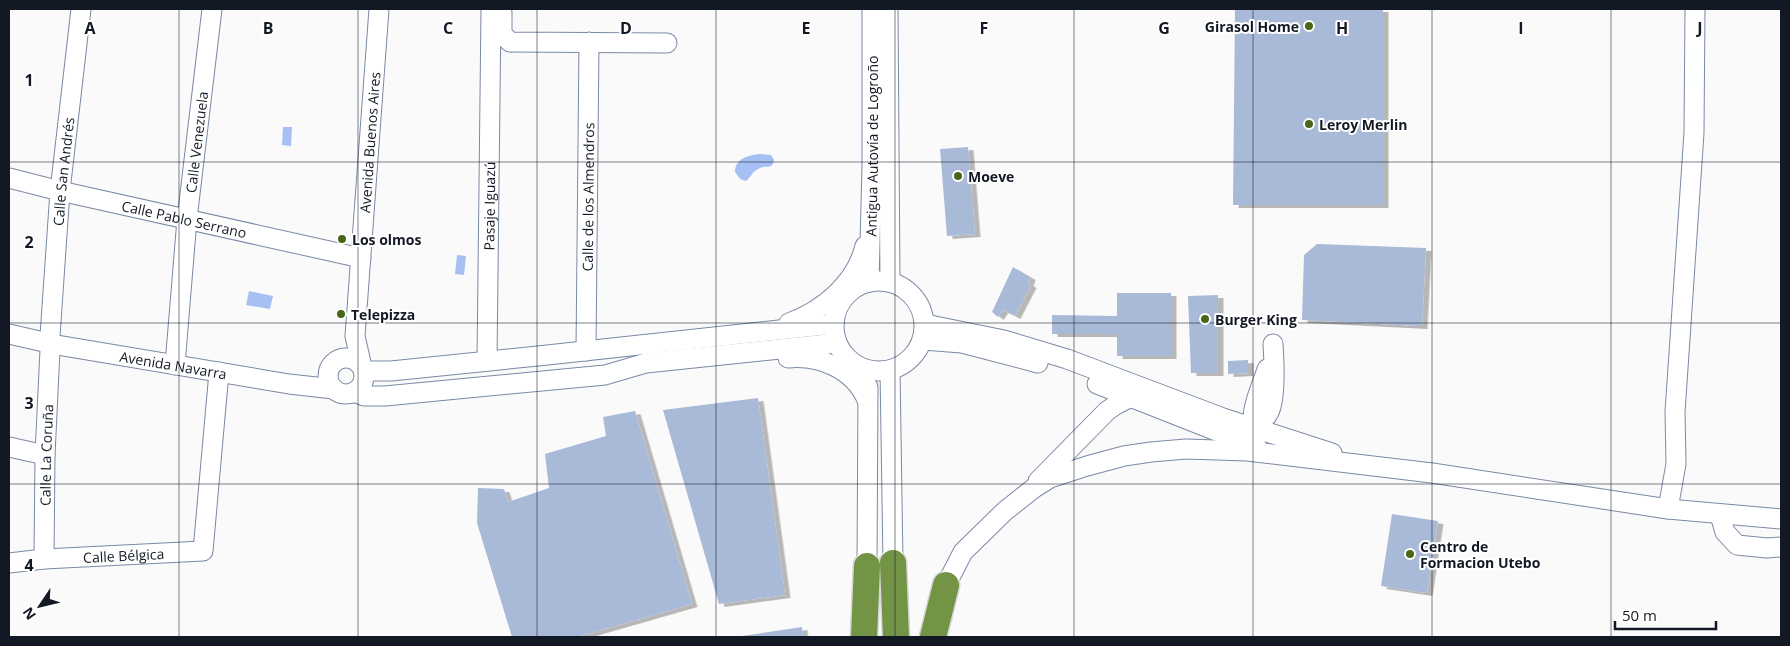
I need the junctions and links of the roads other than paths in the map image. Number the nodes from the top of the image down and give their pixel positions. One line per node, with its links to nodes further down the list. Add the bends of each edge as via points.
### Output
1 (81, 9): 12 (street, Calle San Andrés)
2 (212, 9): 13 (street, Calle Venezuela)
3 (379, 9): 15 (street, Avenida Buenos Aires)
4 (491, 9): 26 (street, Pasaje Iguazú)
5 (502, 9): 9 (street, via 502,34 510,42)
6 (872, 9): 14 (street, Antigua Autovía de Logroño)
7 (888, 9): 17 (street, Antigua Autovía de Logroño)
8 (1695, 9): 46 (street, via 1694,133 1675,412 1676,464)
9 (589, 42): 10 (street); 25 (street, Calle de los Almendros)
10 (667, 43)
11 (9, 178): 12 (street, Calle Pablo Serrano)
12 (60, 191): 13 (street, Calle Pablo Serrano); 23 (street, Calle San Andrés)
13 (187, 219): 15 (street, Calle Pablo Serrano); 28 (street, Calle Venezuela)
14 (870, 228): 16 (street, Antigua Autovía de Logroño); 19 (street, via 856,269 840,290 806,316)
15 (361, 258): 22 (street, Avenida Buenos Aires)
16 (869, 282): 17 (street); 18 (street, via 849,291 840,302)
17 (890, 282): 20 (street, via 915,297 922,310)
18 (834, 324): 19 (street); 24 (street)
19 (761, 332): 25 (street)
20 (924, 332): 31 (street, via 916,354); 37 (street, via 1048,366); 40 (street, via 1004,340 1067,359)
21 (9, 334): 23 (street, Avenida Navarra)
22 (355, 336): 27 (street, Avenida Buenos Aires); 29 (street, Avenida Buenos Aires)
23 (50, 343): 28 (street, Avenida Navarra); 44 (street, Calle La Coruña)
24 (837, 343): 30 (street, via 847,358); 33 (street, via 646,363)
25 (586, 351): 26 (street)
26 (487, 361): 29 (street, via 392,371)
27 (335, 363): 29 (street, via 351,358); 34 (street, Avenida Navarra, via 309,378); 35 (street, via 328,377)
28 (175, 365): 32 (street, Avenida Navarra)
29 (363, 368): 36 (street, via 363,383)
30 (868, 370): 31 (street); 38 (street)
31 (890, 370): 52 (street)
32 (219, 372): 34 (street, Avenida Navarra); 50 (street, Calle Bélgica, via 203,551)
33 (605, 375): 36 (street, via 376,396); 38 (street, via 816,359 854,379)
34 (289, 384): 35 (street, Avenida Navarra)
35 (334, 389): 36 (street, via 346,394)
36 (354, 392)
37 (1131, 397): 40 (street); 45 (street, via 1107,411)
38 (868, 400): 53 (street)
39 (1262, 407): 40 (street, via 1240,413); 41 (street); 42 (street, via 1277,430)
40 (1223, 426): 41 (street); 42 (street)
41 (1254, 429): 42 (street)
42 (1280, 446): 45 (street, via 1247,451 1186,449 1124,456 1050,478); 46 (street, via 1371,466)
43 (9, 447): 44 (street)
44 (45, 455): 50 (street, Calle La Coruña)
45 (1023, 496): 54 (street, via 963,552)
46 (1668, 509): 47 (street)
47 (1720, 515): 48 (street); 49 (street, via 1725,532 1737,545)
48 (1781, 519)
49 (1781, 547)
50 (44, 559): 51 (street, Calle Bélgica)
51 (9, 563)
52 (893, 563): 56 (highway)
53 (867, 566): 55 (highway)
54 (946, 585): 57 (highway)
55 (864, 637)
56 (896, 637)
57 (934, 637)

